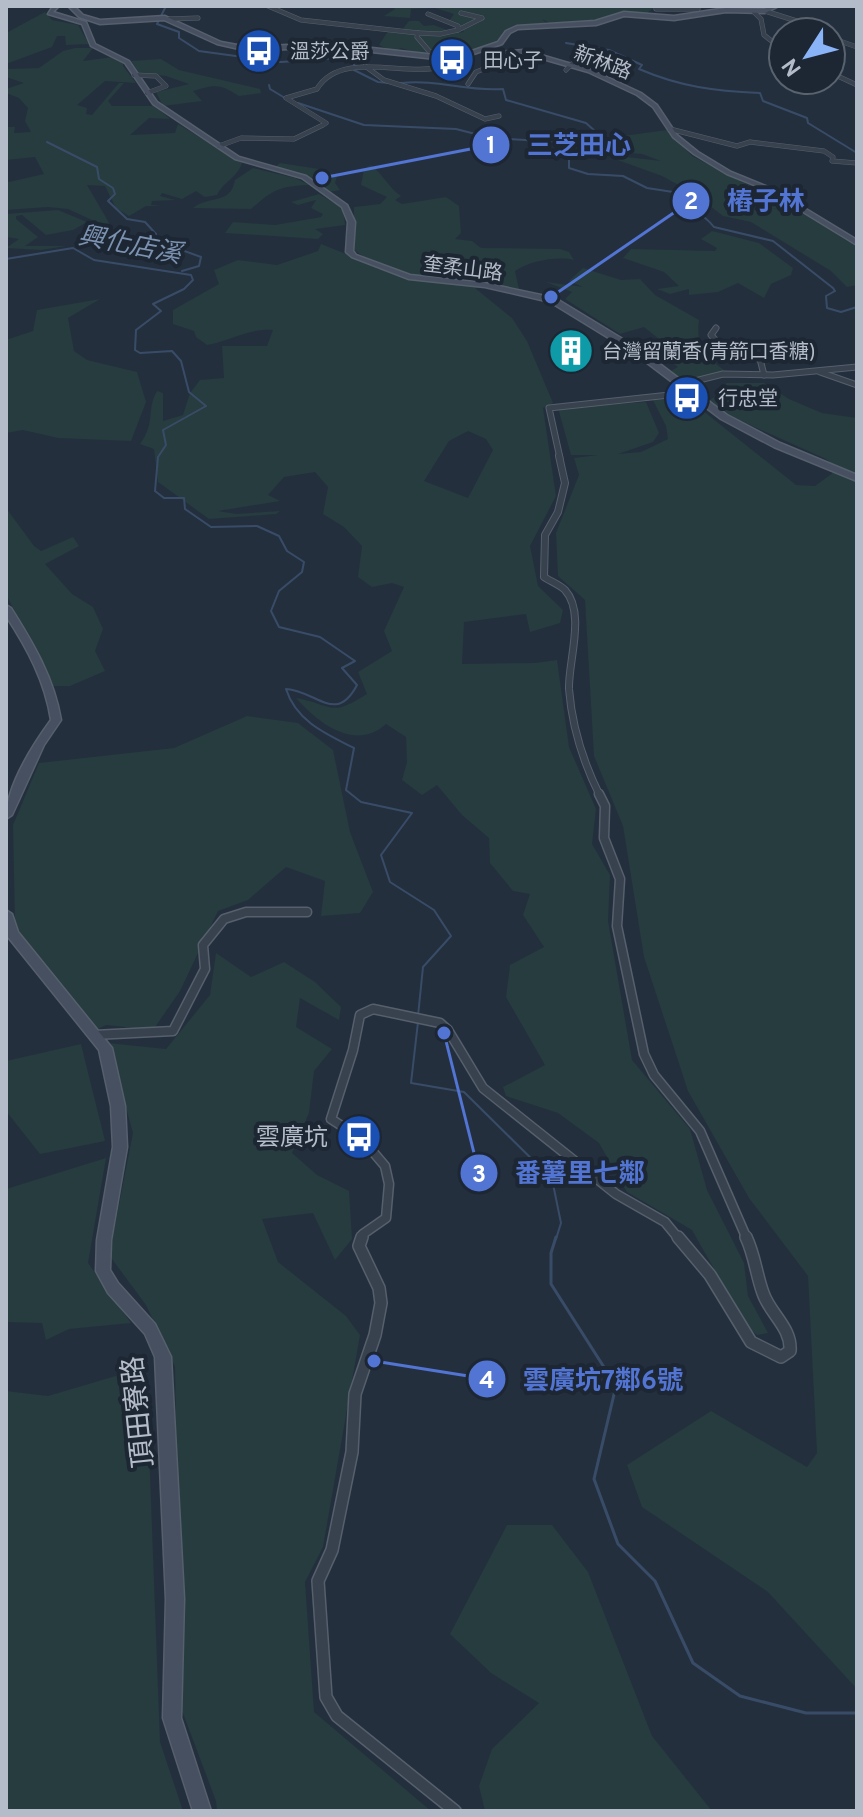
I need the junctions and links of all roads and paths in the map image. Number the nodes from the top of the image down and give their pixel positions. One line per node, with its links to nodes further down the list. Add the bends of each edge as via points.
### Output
1 (56, 6): 23 (street, 奎柔山路, via 50,13 84,23 93,45 124,59)
2 (71, 6): 13 (street, via 100,22)
3 (268, 6): 16 (street, via 300,18)
4 (656, 6): 6 (street)
5 (776, 6): 8 (street)
6 (697, 7): 11 (street)
7 (753, 11): 8 (street); 11 (street); 17 (street)
8 (765, 11): 12 (street)
9 (461, 13): 15 (street, via 482,18)
10 (428, 14): 15 (street)
11 (706, 14): 19 (street, via 624,14 596,23 517,28 500,43)
12 (781, 16)
13 (164, 18): 14 (street); 20 (street, via 232,47 326,45)
14 (198, 18)
15 (458, 30): 16 (street)
16 (418, 33): 20 (street, via 429,51)
17 (767, 37)
18 (502, 51): 19 (street, 新林路); 22 (street, 新林路, via 522,51); 25 (street)
19 (464, 58): 20 (street); 21 (street, via 434,69)
20 (449, 59)
21 (359, 66): 27 (street, via 485,119); 29 (street, via 321,82 317,89 286,98 311,111 323,125 294,139 241,138)
22 (567, 68): 24 (street, 新林路); 24 (street, via 580,59 600,58 611,69)
23 (134, 75): 26 (street, 奎柔山路); 26 (street, via 156,76 166,86)
24 (602, 76): 28 (street, 新林路, via 655,106)
25 (468, 84)
26 (147, 93): 29 (street, 奎柔山路)
27 (499, 116)
28 (670, 129): 30 (street, via 737,146 750,142 824,151 832,161); 31 (street, 新林路, via 713,164 771,190)
29 (219, 146): 36 (street, 奎柔山路, via 259,167 304,177 345,206 352,230 349,252 354,256 409,277 485,285 552,300 641,354)
30 (857, 163)
31 (857, 243)
32 (716, 328): 35 (street, via 711,335 718,343 760,359)
33 (857, 367): 34 (street)
34 (819, 371): 35 (street); 37 (street)
35 (764, 375): 36 (street, via 723,374)
36 (679, 385): 38 (street, 奎柔山路)
37 (857, 385)
38 (688, 393): 39 (street, 奎柔山路, via 777,445); 47 (street, via 549,408 565,483 545,535 544,577 566,591 573,607 569,686 575,730 605,806 604,838 620,879 617,926 644,1054 654,1075 700,1131 755,1255 763,1295 791,1339 790,1351 781,1357 751,1342 710,1275 665,1222 616,1194 483,1088 440,1023 373,1009 360,1015 331,1119 362,1139 391,1180 386,1218 363,1234 359,1246 381,1303 355,1394 352,1452 332,1550 318,1581 326,1697 337,1716)
39 (857, 478)
40 (6, 608): 41 (street, via 31,646 56,720)
41 (8, 801): 42 (street)
42 (6, 815)
43 (307, 912): 45 (street, via 246,912 224,919 203,945 205,969 173,1031 152,1037 114,1031)
44 (6, 914): 45 (street, 頂田寮路, via 12,934)
45 (94, 1035): 46 (street, 頂田寮路, via 105,1048 116,1094 120,1147 103,1271 150,1329 163,1357 175,1599 172,1718)
46 (202, 1811)
47 (455, 1811)

